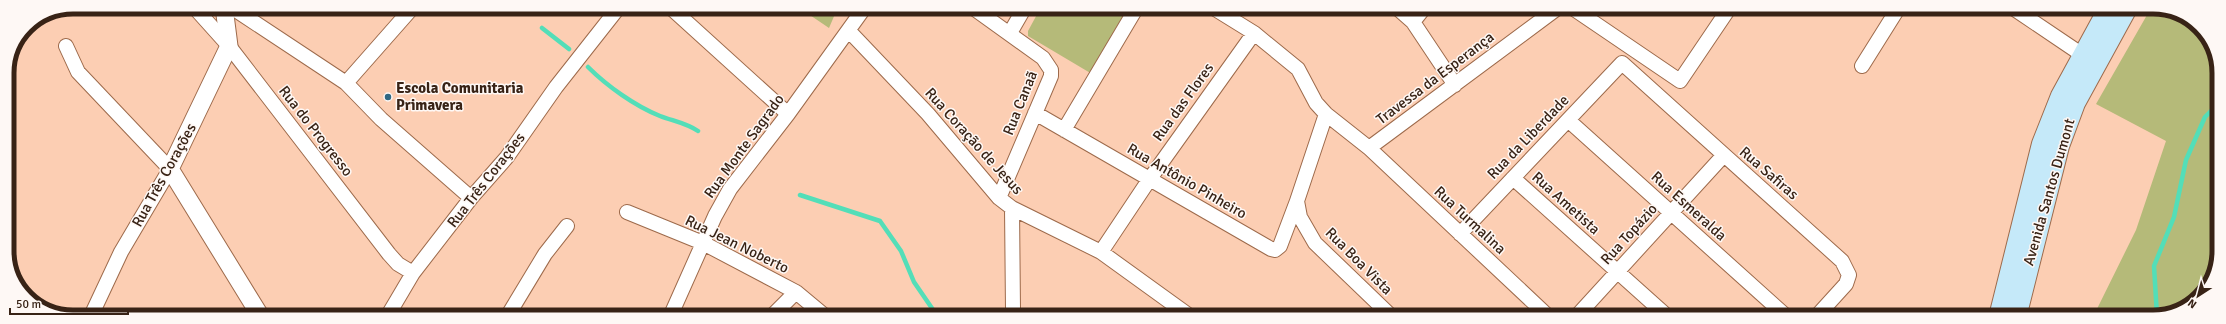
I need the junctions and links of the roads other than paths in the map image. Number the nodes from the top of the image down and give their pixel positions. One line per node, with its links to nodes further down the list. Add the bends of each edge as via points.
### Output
1 (200, 14): 26 (street, Rua do Progresso)
2 (225, 14): 26 (street)
3 (242, 14): 30 (street)
4 (407, 14): 30 (street)
5 (613, 14): 42 (street, Rua Três Corações, via 556,87 507,157)
6 (678, 14): 33 (street)
7 (860, 14): 22 (street, Rua Monte Sagrado)
8 (982, 14): 23 (street, Rua Canaã)
9 (1021, 14): 23 (street)
10 (1133, 14): 36 (street)
11 (1223, 14): 24 (street, Rua Turmalina)
12 (1404, 14): 21 (street)
13 (1419, 14): 21 (street)
14 (1550, 14): 31 (street, Travessa da Esperança)
15 (1581, 14): 16 (street, via 1680,81)
16 (1725, 14)
17 (1895, 14): 29 (street)
18 (2022, 14): 27 (street)
19 (2107, 14): 27 (main road, Avenida Santos Dumont)
20 (2123, 14): 27 (main road, Avenida Santos Dumont)
21 (1413, 22): 31 (street)
22 (849, 31): 33 (street, Rua Monte Sagrado); 43 (street, Rua Coração de Jesus, via 928,114)
23 (1010, 33): 32 (street, Rua Canaã, via 1043,58 1052,70)
24 (1254, 33): 34 (street, Rua Turmalina, via 1298,69 1316,103); 41 (street, Rua das Flores)
25 (66, 46): 39 (street, via 78,72)
26 (229, 46): 39 (street, Rua Três Corações); 53 (street, Rua do Progresso, via 389,254 398,264)
27 (2089, 59): 70 (main road, Avenida Santos Dumont, via 2061,96 2042,144); 71 (main road, Avenida Santos Dumont, via 2059,146)
28 (1622, 63): 35 (street, Rua da Liberdade); 38 (street, Rua Safiras)
29 (1862, 66)
30 (346, 83): 42 (street)
31 (1455, 85): 37 (street, Travessa da Esperança)
32 (1035, 113): 36 (street, Rua Antônio Pinheiro); 43 (street, Rua Canaã)
33 (788, 114): 50 (street, Rua Monte Sagrado, via 730,189)
34 (1326, 114): 37 (street, Rua Turmalina); 44 (street)
35 (1568, 120): 40 (street, Rua da Liberdade); 47 (street, Rua Esmeralda)
36 (1064, 130): 41 (street, Rua Antônio Pinheiro)
37 (1369, 148): 49 (street, Rua Turmalina)
38 (1723, 156): 47 (street, Rua Topázio); 69 (street, Rua Safiras, via 1842,260 1849,275 1846,284)
39 (170, 170): 55 (street, Rua Três Corações, via 121,252); 56 (street)
40 (1513, 178): 49 (street, Rua da Liberdade); 52 (street, Rua Ametista)
41 (1149, 180): 44 (street, Rua Antônio Pinheiro, via 1275,250 1280,246); 51 (street, Rua das Flores)
42 (471, 198): 53 (street, Rua Três Corações)
43 (999, 198): 45 (street, Rua Coração de Jesus)
44 (1297, 201): 64 (street, Rua Boa Vista, via 1300,217 1315,243)
45 (1012, 208): 51 (street, Rua Coração de Jesus); 62 (street)
46 (628, 212): 50 (street, Rua Jean Noberto)
47 (1671, 213): 52 (street, Rua Topázio); 68 (street, Rua Esmeralda)
48 (567, 226): 58 (street, via 545,254)
49 (1460, 234): 65 (street, Rua Turmalina)
50 (703, 243): 54 (street, Rua Jean Noberto); 59 (street, Rua Monte Sagrado)
51 (1101, 252): 63 (street, Rua Coração de Jesus)
52 (1618, 272): 66 (street, Rua Topázio); 67 (street, Rua Ametista)
53 (413, 273): 57 (street, Rua Três Corações)
54 (796, 292): 60 (street); 61 (street, Rua Jean Noberto)
55 (94, 310)
56 (253, 310)
57 (391, 310)
58 (511, 310)
59 (673, 310)
60 (778, 310)
61 (818, 310)
62 (1013, 310)
63 (1181, 310)
64 (1385, 310)
65 (1541, 310)
66 (1583, 310)
67 (1660, 310)
68 (1778, 310)
69 (1822, 310)
70 (2001, 310)
71 (2018, 310)

